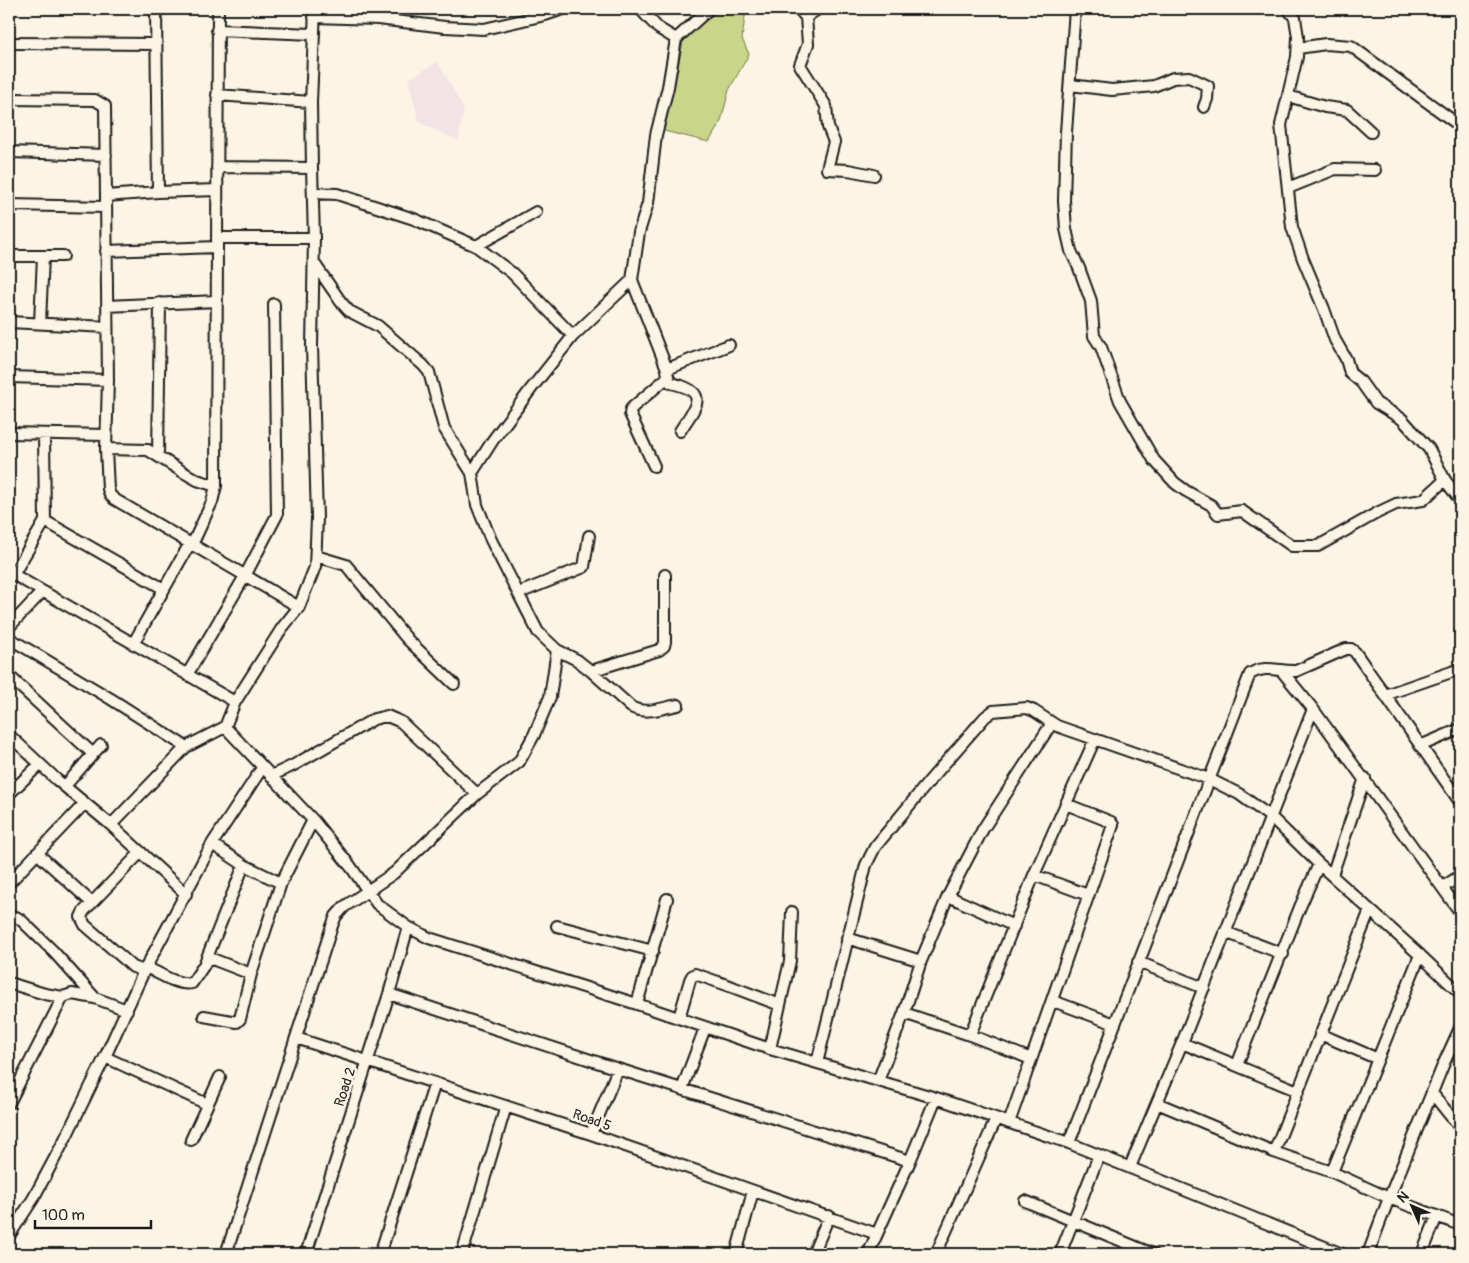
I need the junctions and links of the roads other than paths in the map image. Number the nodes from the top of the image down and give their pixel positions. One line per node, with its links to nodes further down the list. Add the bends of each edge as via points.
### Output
1 (156, 9): 16 (street)
2 (218, 9): 12 (street)
3 (562, 9): 10 (street, via 484,29)
4 (640, 9): 14 (street, via 658,28)
5 (709, 9): 14 (street)
6 (798, 9): 11 (street)
7 (818, 9): 11 (street)
8 (1075, 9): 18 (street)
9 (1288, 9): 17 (street, via 1295,18)
10 (314, 13): 13 (street)
11 (806, 17): 31 (street, via 808,44 800,65 826,106 828,127 834,142 827,169)
12 (218, 30): 13 (street); 19 (street)
13 (313, 34): 22 (street)
14 (676, 39): 48 (street)
15 (9, 43): 16 (street)
16 (156, 44): 34 (street)
17 (1298, 48): 20 (street); 24 (street, via 1326,44 1351,46)
18 (1070, 85): 23 (street, via 1112,90 1154,86 1189,76 1208,86); 69 (street, via 1064,201 1070,251 1091,301 1094,336 1117,392 1154,460 1166,473 1186,491 1211,505 1218,514 1242,511 1292,546 1318,546 1377,512 1396,504 1423,500)
19 (217, 95): 22 (street); 28 (street)
20 (1288, 96): 25 (street, via 1347,110); 32 (street, via 1281,125)
21 (9, 100): 27 (street, via 101,102 105,106)
22 (312, 102): 29 (street)
23 (1204, 107)
24 (1460, 126)
25 (1371, 132)
26 (9, 152): 27 (street)
27 (106, 155): 36 (street)
28 (217, 167): 29 (street); 33 (street)
29 (312, 168): 35 (street)
30 (1376, 170): 32 (street, via 1335,169)
31 (874, 175)
32 (1288, 188): 69 (street, via 1292,227 1350,373 1376,403 1402,419 1429,449)
33 (217, 190): 34 (street); 41 (street)
34 (158, 192): 36 (street)
35 (313, 193): 40 (street); 42 (street, via 337,194 414,219)
36 (106, 196): 38 (street)
37 (9, 205): 38 (street)
38 (106, 207): 43 (street)
39 (536, 212): 42 (street)
40 (314, 238): 41 (street); 47 (street)
41 (217, 242): 43 (street); 49 (street)
42 (476, 246): 56 (street, via 512,273)
43 (106, 251): 52 (street)
44 (9, 256): 45 (street)
45 (43, 256): 46 (street); 54 (street)
46 (63, 256)
47 (314, 263): 68 (street, via 349,311 378,326 429,372 444,428); 75 (street, via 312,346)
48 (632, 280): 56 (street); 58 (street)
49 (217, 301): 50 (street); 70 (street)
50 (160, 303): 52 (street); 66 (street)
51 (274, 304): 78 (street, via 277,515)
52 (107, 306): 55 (street)
53 (9, 322): 54 (street)
54 (40, 323): 55 (street)
55 (108, 327): 60 (street)
56 (573, 336): 68 (street, via 493,440)
57 (729, 345): 58 (street)
58 (667, 373): 61 (street, via 671,383 688,388 697,398 697,404); 67 (street, via 631,409 630,414)
59 (9, 377): 60 (street)
60 (108, 380): 64 (street)
61 (680, 431)
62 (9, 433): 63 (street)
63 (44, 434): 64 (street); 72 (street)
64 (106, 436): 65 (street)
65 (106, 449): 66 (street, via 148,450); 74 (street, via 110,495)
66 (158, 456): 70 (street, via 197,480)
67 (654, 466)
68 (472, 473): 81 (street, via 477,505 487,531)
69 (1445, 480): 71 (street)
70 (216, 486): 74 (street)
71 (1460, 500)
72 (45, 521): 76 (street); 79 (street)
73 (588, 536): 81 (street, via 584,567)
74 (192, 545): 78 (street); 79 (street, via 189,545)
75 (316, 556): 82 (street, via 315,567); 92 (street, via 346,564 408,640)
76 (11, 574): 80 (street)
77 (665, 575): 89 (street, via 664,646)
78 (245, 576): 82 (street); 90 (street)
79 (164, 588): 85 (street)
80 (42, 592): 83 (street); 85 (street)
81 (519, 593): 86 (street, via 538,632)
82 (299, 607): 94 (street)
83 (9, 627)
84 (9, 638): 104 (street)
85 (133, 644): 90 (street)
86 (556, 650): 89 (street, via 568,654); 113 (street, via 550,697 534,735 519,762)
87 (1460, 669): 93 (street)
88 (1280, 670): 93 (street, via 1296,671 1351,649); 96 (street); 110 (street, via 1265,668 1250,674)
89 (591, 671): 95 (street, via 637,711)
90 (186, 675): 94 (street)
91 (9, 676): 105 (street)
92 (454, 684)
93 (1385, 694): 103 (street)
94 (234, 702): 98 (street)
95 (678, 705)
96 (1313, 709): 109 (street); 117 (street)
97 (1052, 723): 101 (street); 134 (street, via 983,829); 145 (street, via 1027,708 993,712 985,717 875,847 866,865)
98 (225, 727): 104 (street); 107 (street)
99 (1460, 728): 103 (street)
100 (9, 735): 106 (street)
101 (1095, 739): 110 (street); 116 (street)
102 (101, 745): 105 (street)
103 (1420, 746): 114 (street)
104 (186, 747): 119 (street)
105 (93, 754): 111 (street)
106 (40, 764): 111 (street); 112 (street)
107 (262, 768): 108 (street); 120 (street)
108 (271, 776): 113 (street, via 374,719 387,716 401,722); 118 (street)
109 (1365, 778): 126 (street); 130 (street)
110 (1209, 779): 117 (street, via 1239,794); 151 (street)
111 (65, 786): 115 (street)
112 (9, 794)
113 (477, 794): 131 (street, via 394,874)
114 (1460, 802)
115 (85, 803): 119 (street); 121 (street)
116 (1066, 804): 125 (street); 133 (street, via 1113,825)
117 (1272, 818): 123 (street); 144 (street)
118 (312, 820): 129 (street); 131 (street)
119 (111, 825): 122 (street)
120 (212, 844): 124 (street); 132 (street)
121 (37, 852): 128 (street); 136 (street)
122 (141, 852): 132 (street); 136 (street)
123 (1319, 864): 126 (street); 147 (street)
124 (244, 865): 129 (street); 149 (street)
125 (1034, 875): 133 (street); 142 (street)
126 (1332, 875): 137 (street)
127 (1460, 876): 130 (street)
128 (9, 883)
129 (281, 883): 153 (street)
130 (1442, 887): 139 (street)
131 (368, 891): 143 (street, via 376,904); 172 (street, via 336,916)
132 (186, 894): 152 (street)
133 (1088, 895): 160 (street)
134 (948, 896): 142 (street); 150 (street)
135 (667, 899): 146 (street)
136 (92, 903): 152 (street, via 82,915 85,925 134,967)
137 (1370, 910): 148 (street); 170 (street)
138 (792, 912): 162 (street, via 790,961)
139 (1460, 912)
140 (9, 918): 159 (street, via 21,920)
141 (557, 926): 146 (street)
142 (1014, 926): 171 (street)
143 (408, 927): 157 (street, Road 2); 161 (street, via 429,938)
144 (1225, 932): 147 (street); 155 (street)
145 (847, 938): 150 (street); 179 (street)
146 (653, 952): 161 (street)
147 (1282, 954): 180 (street)
148 (1420, 955): 156 (street); 177 (street)
149 (207, 957): 152 (street, via 192,984 185,985); 153 (street)
150 (921, 961): 164 (street)
151 (1138, 962): 155 (street); 167 (street)
152 (145, 969): 163 (street)
153 (251, 974): 165 (street, via 238,1022)
154 (9, 983): 158 (street)
155 (1204, 988): 173 (street)
156 (1460, 993)
157 (389, 994): 178 (street, Road 2); 181 (street)
158 (63, 997): 159 (street, via 72,994); 189 (street)
159 (96, 998): 163 (street)
160 (1053, 1001): 167 (street); 176 (street)
161 (637, 1004): 166 (street)
162 (780, 1005): 166 (street, via 696,974 690,980); 174 (street)
163 (127, 1010): 175 (street)
164 (904, 1013): 171 (street); 183 (street)
165 (204, 1016)
166 (679, 1018): 168 (street)
167 (1115, 1024): 198 (street)
168 (705, 1028): 174 (street); 185 (street)
169 (1460, 1028): 187 (street)
170 (1320, 1034): 177 (street); 186 (street)
171 (970, 1035): 176 (street)
172 (296, 1038): 178 (street, Road 5); 214 (street)
173 (1182, 1043): 180 (street); 190 (street)
174 (770, 1049): 179 (street)
175 (105, 1057): 191 (street); 212 (street, via 33,1199)
176 (1032, 1059): 194 (street)
177 (1378, 1059): 203 (street)
178 (368, 1061): 184 (street, Road 5); 215 (street, Road 2)
179 (817, 1063): 183 (street)
180 (1237, 1065): 186 (street)
181 (618, 1069): 185 (street); 196 (street)
182 (220, 1077): 191 (street)
183 (878, 1081): 188 (street)
184 (435, 1083): 192 (street, Road 5); 216 (street)
185 (682, 1089): 201 (street)
186 (1298, 1091): 199 (street)
187 (1432, 1093): 195 (street); 205 (street)
188 (936, 1098): 193 (street); 201 (street)
189 (9, 1103)
190 (1157, 1103): 199 (street); 202 (street)
191 (207, 1104): 197 (street)
192 (506, 1106): 196 (street, Road 5); 217 (street)
193 (996, 1119): 194 (street); 221 (street)
194 (1009, 1123): 198 (street)
195 (1460, 1128)
196 (591, 1134): 204 (street, Road 5)
197 (191, 1140)
198 (1069, 1143): 200 (street)
199 (1274, 1152): 203 (street)
200 (1099, 1155): 202 (street); 209 (street)
201 (910, 1160): 211 (street)
202 (1130, 1167): 224 (street)
203 (1332, 1172): 205 (street)
204 (753, 1191): 207 (street, Road 5); 218 (street)
205 (1389, 1198): 208 (street); 225 (street)
206 (1025, 1201): 209 (street)
207 (829, 1216): 211 (street, Road 5); 219 (street)
208 (1437, 1216): 210 (street); 226 (street)
209 (1073, 1222): 213 (street); 222 (street)
210 (1460, 1225)
211 (877, 1234): 220 (street)
212 (9, 1236)
213 (1139, 1252): 223 (street)
214 (226, 1254)
215 (306, 1254)
216 (380, 1254)
217 (462, 1254)
218 (736, 1254)
219 (813, 1254)
220 (868, 1254)
221 (936, 1254)
222 (1060, 1254)
223 (1153, 1254)
224 (1342, 1254)
225 (1368, 1254)
226 (1422, 1254)

